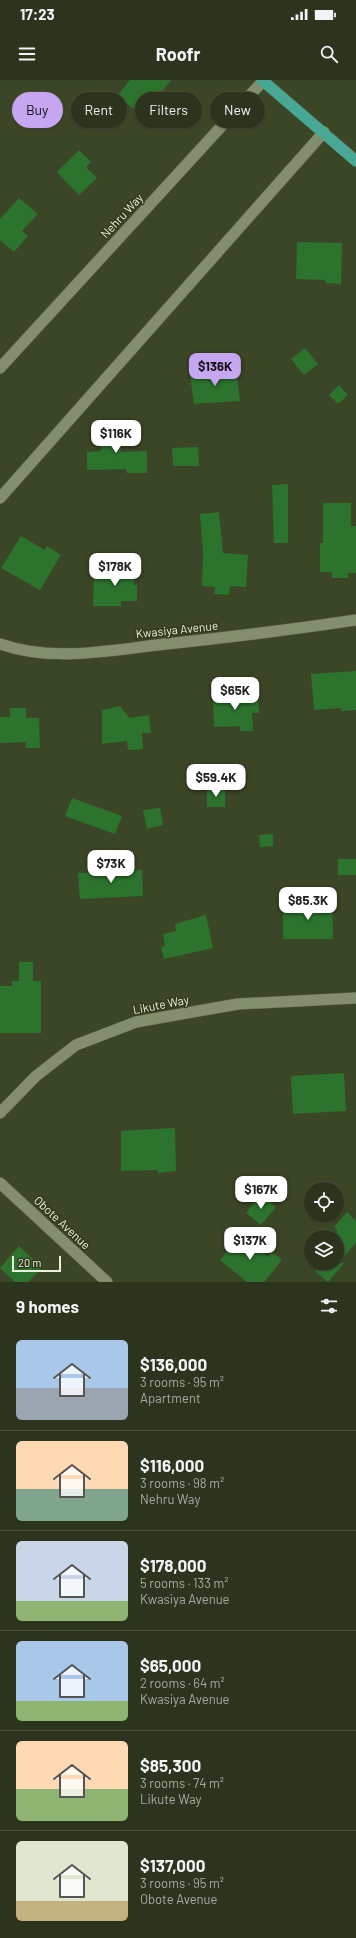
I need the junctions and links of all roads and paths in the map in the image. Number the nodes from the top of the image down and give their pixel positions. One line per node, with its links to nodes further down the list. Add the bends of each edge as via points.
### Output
1 (263, 80): 2 (highway); 4 (street, Nehru Way)
2 (324, 132): 3 (highway); 5 (street)
3 (356, 161)
4 (0, 368)
5 (0, 498)
6 (356, 620): 7 (street, Kwasiya Avenue, via 243,636 68,654 14,649)
7 (0, 644)
8 (356, 998): 9 (street, Likute Way, via 238,1004 136,1022 76,1045 36,1076)
9 (0, 1113)
10 (0, 1183): 11 (street, Obote Avenue)
11 (107, 1282)

